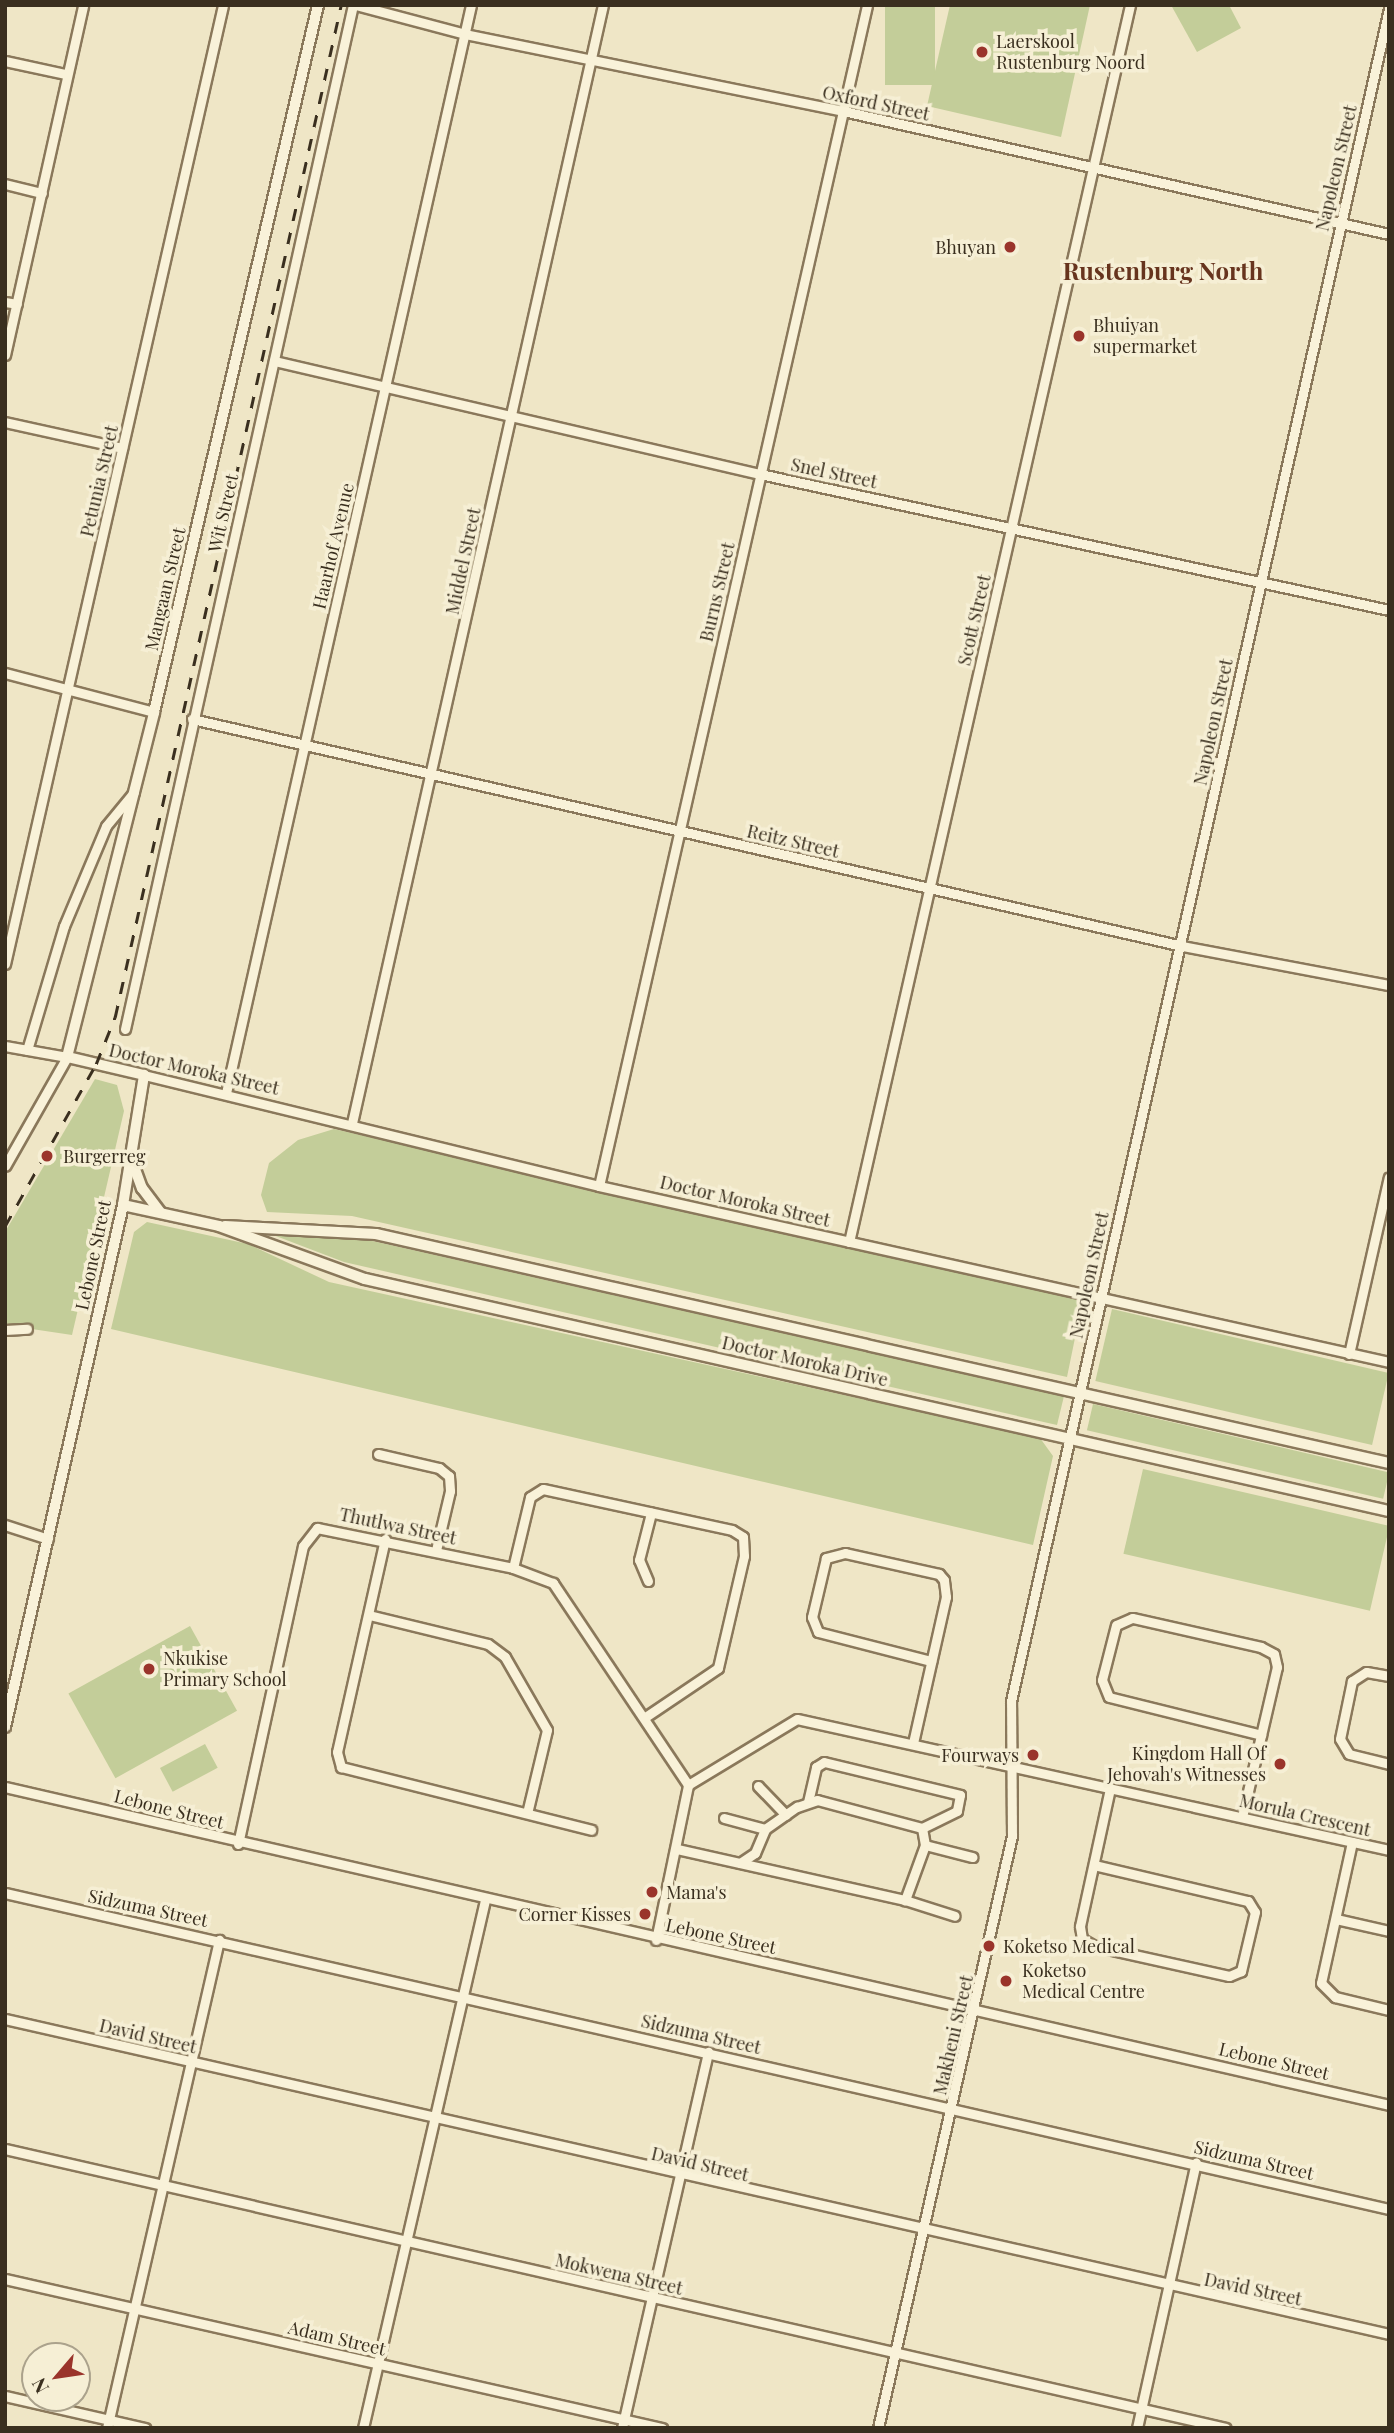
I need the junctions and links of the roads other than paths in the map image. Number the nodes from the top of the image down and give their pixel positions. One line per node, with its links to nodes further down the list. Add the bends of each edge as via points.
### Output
1 (83, 5): 13 (street)
2 (223, 5): 27 (street, Petunia Street)
3 (318, 5): 34 (street, Mangaan Street)
4 (355, 5): 10 (street, Oxford Street); 23 (street, Wit Street)
5 (471, 5): 10 (street, Haarhof Avenue)
6 (603, 5): 11 (street, Middel Street)
7 (867, 5): 14 (street, Burns Street)
8 (1130, 5): 15 (street, Scott Street)
9 (1389, 9): 18 (street, Napoleon Street)
10 (465, 34): 11 (street, Oxford Street); 24 (street, Haarhof Avenue)
11 (591, 60): 14 (street, Oxford Street); 25 (street, Middel Street)
12 (5, 61): 13 (street)
13 (65, 74): 17 (street)
14 (843, 111): 15 (street, Oxford Street); 28 (street, Burns Street)
15 (1090, 166): 18 (street, Oxford Street); 29 (street, Scott Street)
16 (5, 184): 17 (street)
17 (41, 193): 21 (street)
18 (1340, 223): 19 (street, Oxford Street); 30 (street, Napoleon Street)
19 (1389, 234)
20 (5, 302): 21 (street)
21 (17, 304): 22 (street)
22 (5, 355)
23 (274, 361): 24 (street, Snel Street); 35 (street, Wit Street)
24 (385, 387): 25 (street, Snel Street); 36 (street, Haarhof Avenue)
25 (511, 416): 28 (street, Snel Street); 37 (street, Middel Street)
26 (5, 422): 27 (street)
27 (122, 448): 33 (street, Petunia Street)
28 (760, 474): 29 (street, Snel Street); 39 (street, Burns Street)
29 (1012, 526): 30 (street, Snel Street); 40 (street, Scott Street)
30 (1260, 580): 31 (street, Snel Street); 41 (street, Napoleon Street)
31 (1389, 610)
32 (5, 673): 33 (street)
33 (68, 687): 34 (street); 42 (street, Petunia Street)
34 (154, 712): 38 (street, Mangaan Street)
35 (192, 719): 36 (street, Reitz Street); 44 (street, Wit Street)
36 (304, 745): 37 (street, Reitz Street); 49 (street, Haarhof Avenue)
37 (432, 774): 39 (street, Reitz Street); 50 (street, Middel Street)
38 (134, 791): 46 (street, via 106,826 64,926); 47 (street, Mangaan Street)
39 (680, 831): 40 (street, Reitz Street); 54 (street, Burns Street)
40 (929, 888): 41 (street, Reitz Street); 58 (street, Scott Street)
41 (1182, 946): 43 (street, Reitz Street); 59 (street, Napoleon Street)
42 (5, 964)
43 (1389, 985)
44 (125, 1028)
45 (5, 1046): 46 (street)
46 (27, 1050): 47 (street)
47 (67, 1057): 48 (street, Doctor Moroka Street); 52 (street, Mangaan Street)
48 (144, 1075): 49 (street, Doctor Moroka Street); 51 (street, Lebone Street)
49 (226, 1093): 50 (street, Doctor Moroka Street)
50 (352, 1123): 54 (street, Doctor Moroka Street)
51 (131, 1158): 55 (street, Lebone Street); 56 (street, via 142,1188)
52 (5, 1166)
53 (1389, 1177): 62 (street)
54 (599, 1186): 58 (street, Doctor Moroka Street)
55 (123, 1205): 56 (street, Doctor Moroka Drive); 71 (street, Lebone Street)
56 (163, 1215): 57 (street, Doctor Moroka Drive)
57 (219, 1226): 64 (street, Doctor Moroka Drive, via 376,1234); 65 (street, Doctor Moroka Drive, via 366,1279)
58 (849, 1242): 59 (street, Doctor Moroka Street)
59 (1098, 1296): 62 (street, Doctor Moroka Street); 64 (street, Napoleon Street)
60 (27, 1329): 61 (street)
61 (5, 1330)
62 (1349, 1354): 63 (street, Doctor Moroka Street)
63 (1389, 1362)
64 (1081, 1393): 65 (street, Napoleon Street); 67 (street, Doctor Moroka Drive)
65 (1070, 1441): 68 (street, Doctor Moroka Drive); 84 (street, Makheni Street, via 1011,1701)
66 (378, 1454): 73 (street, via 439,1468 449,1476 450,1491)
67 (1389, 1463)
68 (1389, 1511)
69 (650, 1513): 74 (street, via 538,1490 530,1497); 75 (street, via 639,1560); 79 (street, via 738,1532 745,1550 718,1668)
70 (5, 1525): 71 (street)
71 (48, 1539): 80 (street, Lebone Street)
72 (385, 1539): 73 (street, Thutlwa Street); 76 (street); 98 (street, Thutlwa Street, via 325,1527 307,1536)
73 (436, 1550): 74 (street, Thutlwa Street)
74 (513, 1568): 79 (street, Thutlwa Street, via 553,1583)
75 (648, 1581)
76 (369, 1615): 90 (street, via 488,1644 506,1657 547,1730); 90 (street, via 337,1752 341,1767)
77 (931, 1661): 77 (street, via 947,1588 939,1574 845,1553 826,1558 812,1617 818,1632); 82 (street)
78 (1389, 1676): 83 (street, via 1366,1672 1352,1681 1340,1739 1349,1754)
79 (644, 1718): 85 (street, Thutlwa Street)
80 (5, 1727)
81 (1261, 1735): 81 (street, via 1276,1667 1268,1650 1132,1618 1116,1625 1102,1681 1109,1697); 92 (street)
82 (913, 1743): 84 (street, Morula Crescent); 85 (street, Morula Crescent, via 797,1719)
83 (1389, 1764)
84 (1012, 1766): 88 (street, Morula Crescent); 115 (street, Makheni Street, via 1012,1836)
85 (688, 1785): 100 (street)
86 (758, 1786): 91 (street)
87 (5, 1787): 98 (street, Lebone Street)
88 (1110, 1788): 92 (street, Morula Crescent); 104 (street)
89 (808, 1802): 91 (street); 94 (street, via 872,1813); 94 (street, via 816,1767 824,1762 960,1795 957,1811)
90 (527, 1813): 96 (street)
91 (786, 1815): 95 (street)
92 (1242, 1817): 97 (street, Morula Crescent)
93 (724, 1818): 95 (street)
94 (922, 1828): 99 (street)
95 (765, 1829): 103 (street, via 755,1853)
96 (591, 1830)
97 (1352, 1842): 101 (street, Morula Crescent); 109 (street)
98 (238, 1844): 106 (street, Lebone Street)
99 (925, 1845): 102 (street); 107 (street)
100 (677, 1849): 103 (street); 112 (street)
101 (1389, 1850)
102 (972, 1857)
103 (740, 1863): 107 (street)
104 (1094, 1866): 104 (street, via 1079,1933 1088,1943 1229,1976 1241,1971 1255,1912 1248,1901)
105 (5, 1892): 111 (street, Sidzuma Street)
106 (485, 1900): 112 (street, Lebone Street); 113 (street)
107 (905, 1900): 108 (street)
108 (955, 1916)
109 (1336, 1919): 110 (street); 114 (street, via 1321,1976 1323,1990)
110 (1389, 1931)
111 (219, 1940): 113 (street, Sidzuma Street); 118 (street)
112 (656, 1940): 115 (street, Lebone Street)
113 (464, 1995): 117 (street, Sidzuma Street); 121 (street)
114 (1389, 2010)
115 (975, 2011): 119 (street, Lebone Street); 120 (street, Makheni Street)
116 (5, 2019): 118 (street, David Street)
117 (708, 2052): 120 (street, Sidzuma Street); 124 (street)
118 (190, 2062): 121 (street, David Street); 125 (street)
119 (1389, 2105)
120 (951, 2111): 123 (street, Sidzuma Street); 127 (street, Makheni Street)
121 (436, 2119): 124 (street, David Street); 128 (street)
122 (5, 2149): 125 (street, Mokwena Street)
123 (1196, 2162): 126 (street, Sidzuma Street); 130 (street)
124 (680, 2176): 127 (street, David Street); 131 (street)
125 (162, 2185): 128 (street, Mokwena Street); 132 (street)
126 (1389, 2209)
127 (925, 2229): 130 (street, David Street); 134 (street, Makheni Street)
128 (406, 2243): 131 (street, Mokwena Street); 135 (street)
129 (5, 2279): 132 (street, Adam Street)
130 (1169, 2287): 133 (street, David Street); 137 (street)
131 (653, 2298): 134 (street, Mokwena Street); 139 (street)
132 (133, 2308): 135 (street, Adam Street); 138 (street)
133 (1389, 2334)
134 (895, 2354): 137 (street, Mokwena Street); 143 (street, Makheni Street)
135 (378, 2363): 139 (street, Adam Street); 141 (street)
136 (5, 2396): 138 (street)
137 (1141, 2409): 144 (street); 145 (street, Mokwena Street)
138 (108, 2424): 140 (street)
139 (623, 2424): 142 (street, Adam Street)
140 (145, 2428)
141 (363, 2428)
142 (662, 2428)
143 (878, 2428)
144 (1137, 2428)
145 (1226, 2428)

